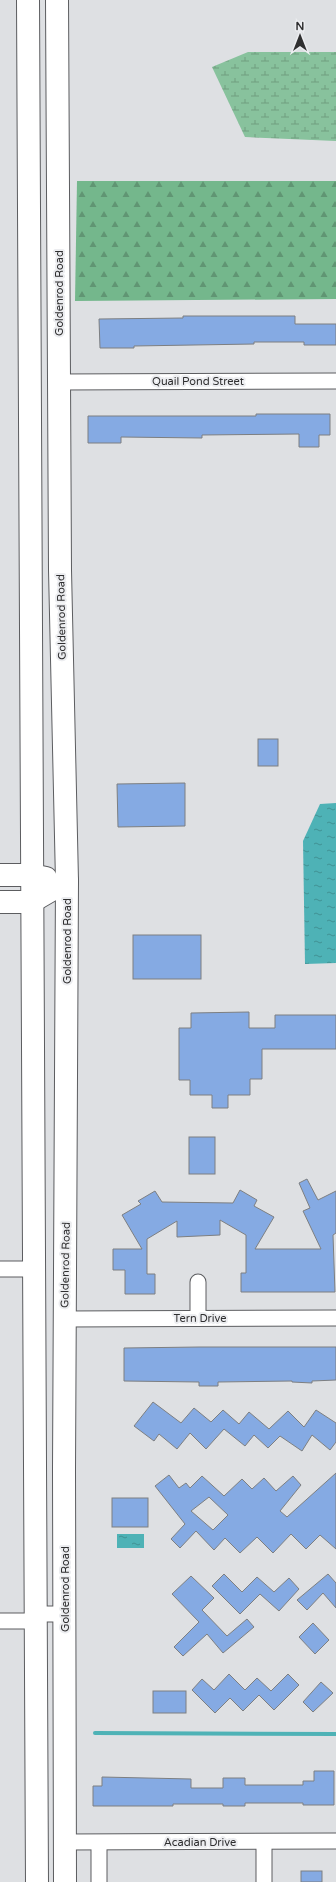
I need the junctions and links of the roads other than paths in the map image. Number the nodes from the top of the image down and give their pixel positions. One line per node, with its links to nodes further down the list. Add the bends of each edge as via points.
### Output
1 (28, 0): 4 (main road)
2 (38, 0): 5 (main road, via 44,8 45,144)
3 (57, 0): 5 (main road, Goldenrod Road)
4 (29, 145): 7 (main road, via 38,172 39,355 45,368); 8 (main road)
5 (58, 170): 7 (main road, Goldenrod Road)
6 (336, 381): 7 (street, Quail Pond Street)
7 (59, 382): 9 (main road, Goldenrod Road)
8 (30, 424): 9 (main road, via 47,441 48,608); 11 (main road)
9 (62, 647): 12 (main road, Goldenrod Road)
10 (0, 875): 11 (main road)
11 (31, 875): 12 (main road); 14 (main road)
12 (67, 882): 14 (main road); 20 (main road, Goldenrod Road)
13 (0, 902): 14 (main road)
14 (31, 902): 16 (main road)
15 (0, 1269): 16 (street)
16 (33, 1269): 22 (main road)
17 (198, 1282): 18 (street)
18 (198, 1318): 19 (street, Tern Drive); 20 (street, Tern Drive)
19 (336, 1318)
20 (64, 1319): 21 (main road, Goldenrod Road)
21 (65, 1614): 22 (street); 24 (main road, Goldenrod Road)
22 (36, 1617): 23 (street); 28 (main road)
23 (0, 1620)
24 (65, 1842): 27 (street, Acadian Drive); 29 (main road, Goldenrod Road)
25 (264, 1842): 26 (street, Acadian Drive); 27 (street, Acadian Drive); 31 (street)
26 (336, 1842)
27 (99, 1843): 30 (street)
28 (37, 1882)
29 (65, 1882)
30 (99, 1882)
31 (264, 1882)

